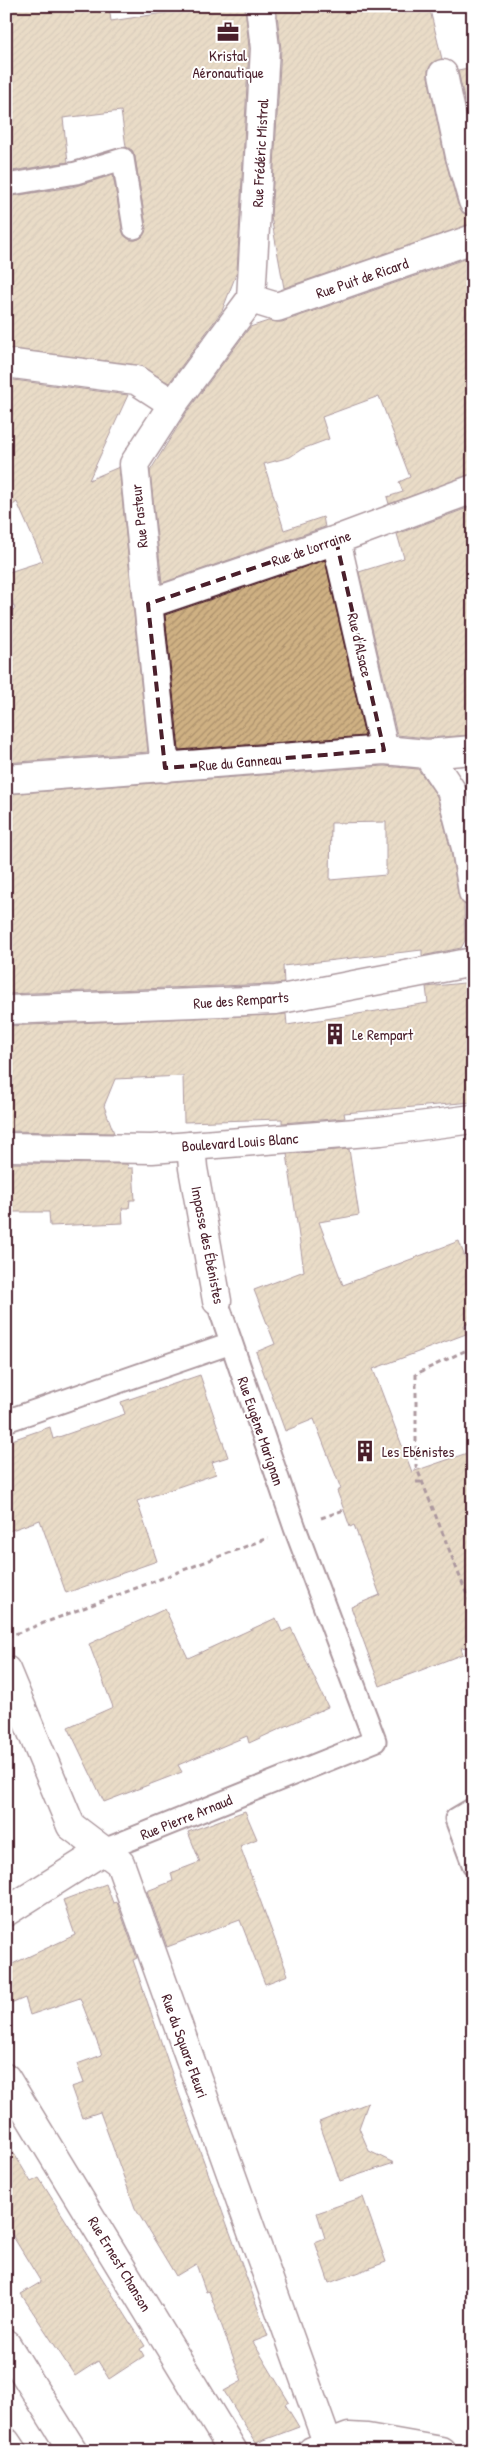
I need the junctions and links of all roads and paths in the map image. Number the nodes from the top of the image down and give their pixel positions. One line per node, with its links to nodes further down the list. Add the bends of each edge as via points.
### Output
1 (260, 6): 7 (street, Rue Frédéric Mistral, via 264,48)
2 (444, 74): 4 (street, via 460,156)
3 (6, 185): 5 (lane, via 76,173 122,159)
4 (473, 201)
5 (134, 228)
6 (473, 239): 7 (street, Rue Puit de Ricard, via 277,308)
7 (251, 299): 9 (street, Rue Pasteur)
8 (6, 363): 9 (street, via 136,380)
9 (173, 404): 12 (street, Rue Pasteur, via 134,464)
10 (473, 489): 11 (street, Rue de Lorraine)
11 (336, 540): 12 (street, Rue de Lorraine); 13 (street, Rue d'Alsace)
12 (148, 604): 16 (street, Rue Pasteur)
13 (384, 750): 15 (street, Rue du Canneau); 16 (street, Rue du Canneau)
14 (473, 750): 15 (street, Rue du Canneau)
15 (427, 754): 18 (street, via 451,790)
16 (165, 768): 17 (street, Rue du Canneau)
17 (6, 779)
18 (473, 892)
19 (473, 962): 20 (street, Rue des Remparts, via 276,1000)
20 (6, 1010)
21 (473, 1119): 22 (street, Boulevard Louis Blanc, via 381,1131)
22 (191, 1146): 23 (street, Boulevard Louis Blanc, via 152,1149); 24 (street, Impasse des Ébénistes)
23 (6, 1147)
24 (217, 1301): 25 (lane, Impasse des Ébénistes)
25 (231, 1343): 27 (lane); 31 (lane, Rue Eugène Marignan)
26 (473, 1347): 29 (path, via 416,1374 416,1466)
27 (6, 1421)
28 (416, 1482): 29 (path)
29 (423, 1482): 32 (path)
30 (344, 1510): 31 (path)
31 (296, 1528): 33 (path); 35 (lane, Rue Eugène Marignan)
32 (473, 1610)
33 (6, 1637)
34 (6, 1670): 37 (street, Rue du Square Fleuri, via 71,1826)
35 (374, 1741): 37 (lane, Rue Pierre Arnaud)
36 (473, 1809): 38 (lane, via 456,1819)
37 (104, 1850): 39 (street, Rue Pierre Arnaud); 43 (street, Rue du Square Fleuri, via 120,1863)
38 (473, 1864)
39 (6, 1912)
40 (6, 2078): 46 (street, Rue Ernest Chanson)
41 (6, 2344): 45 (street)
42 (6, 2442): 44 (street)
43 (320, 2448): 47 (street, via 349,2438 367,2438)
44 (12, 2451)
45 (73, 2451)
46 (233, 2451)
47 (441, 2451)

